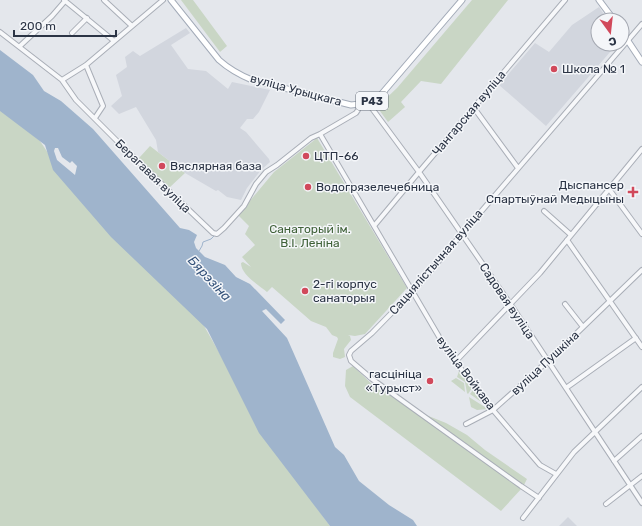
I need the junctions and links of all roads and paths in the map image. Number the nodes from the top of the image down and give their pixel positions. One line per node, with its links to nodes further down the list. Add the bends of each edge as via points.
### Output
1 (65, 0): 9 (street); 17 (street)
2 (104, 0): 11 (street)
3 (163, 0): 11 (street)
4 (171, 0): 23 (main road, вуліца Урыцкага / Р43, via 219,60 241,75 337,102)
5 (462, 0): 22 (main road, вуліца Урыцкага / Р43, via 386,91)
6 (565, 0): 24 (street, Чангарская вуліца)
7 (599, 0): 8 (main road)
8 (608, 12)
9 (88, 18): 13 (street); 15 (street)
10 (642, 24): 14 (street, Сацыялістычная вуліца)
11 (132, 26): 15 (street)
12 (0, 32): 17 (street, Берагавая вуліца)
13 (72, 33)
14 (630, 38)
15 (114, 41): 20 (street)
16 (630, 43): 19 (main road)
17 (20, 46): 21 (street, Берагавая вуліца)
18 (618, 52): 28 (street, Сацыялістычная вуліца)
19 (642, 62)
20 (86, 65): 21 (street); 25 (street, via 103,106)
21 (62, 80): 25 (street, Берагавая вуліца, via 76,100)
22 (368, 103): 23 (main road, вуліца Урыцкага / Р43); 29 (street, Садовая вуліца)
23 (358, 105): 26 (street, вуліца Урыцкага, via 356,113)
24 (474, 108): 28 (street); 29 (street, Чангарская вуліца)
25 (95, 118): 33 (street, Берагавая вуліца)
26 (320, 134): 32 (street, вуліца Войкава); 33 (street, вуліца Урыцкага, via 266,172 244,206 224,228 216,234)
27 (642, 149): 30 (street)
28 (518, 168): 34 (street, Сацыялістычная вуліца)
29 (419, 172): 32 (street, Чангарская вуліца); 34 (street, Садовая вуліца)
30 (609, 189): 35 (street); 36 (street)
31 (544, 211): 36 (street)
32 (374, 226): 39 (street, вуліца Войкава)
33 (213, 233)
34 (461, 234): 39 (street, Сацыялістычная вуліца); 42 (street, Садовая вуліца)
35 (642, 234)
36 (571, 235): 37 (street)
37 (567, 240): 40 (street); 42 (street)
38 (642, 270): 40 (street, вуліца Пушкіна)
39 (413, 291): 47 (street, вуліца Войкава); 58 (street, Сацыялістычная вуліца, via 351,351 351,361 372,379)
40 (610, 302): 43 (street, вуліца Пушкіна); 44 (street)
41 (565, 304): 43 (street, вуліца Пушкіна)
42 (510, 305): 46 (street, Садовая вуліца); 47 (street)
43 (583, 327): 46 (street, вуліца Пушкіна)
44 (636, 338): 45 (street); 49 (street)
45 (642, 347)
46 (548, 361): 49 (street, Садовая вуліца); 50 (street, вуліца Пушкіна)
47 (455, 362): 50 (street, вуліца Войкава)
48 (642, 387): 52 (street)
49 (566, 388): 52 (street, Садовая вуліца)
50 (493, 410): 51 (street, вуліца Пушкіна); 55 (street, вуліца Войкава, via 540,464)
51 (466, 424)
52 (594, 432): 54 (street, Садовая вуліца); 55 (street)
53 (642, 436): 54 (street)
54 (614, 461): 57 (street, Садовая вуліца)
55 (556, 474): 58 (street)
56 (642, 476): 57 (street)
57 (630, 484): 59 (street, Садовая вуліца); 60 (street)
58 (539, 498): 61 (street)
59 (642, 503)
60 (606, 504)
61 (523, 518)

